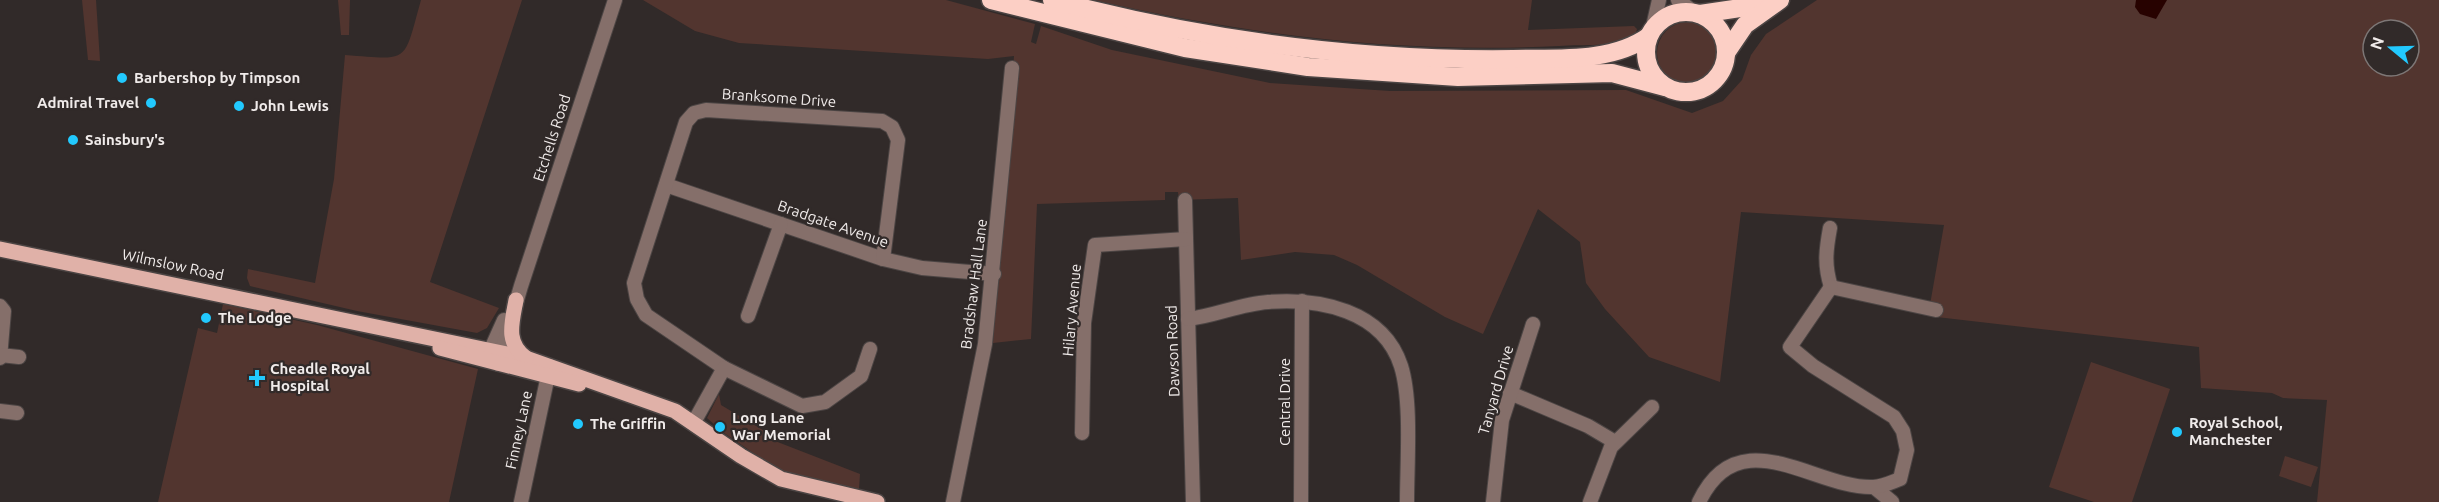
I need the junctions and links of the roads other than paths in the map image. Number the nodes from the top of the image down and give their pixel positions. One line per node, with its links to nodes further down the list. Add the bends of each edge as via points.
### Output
1 (615, 0): 22 (street, Etchells Road)
2 (991, 0): 12 (highway, via 1174,46 1308,68 1448,77 1612,73)
3 (1052, 0): 9 (highway, via 1225,38 1394,57 1597,55 1627,50)
4 (1659, 0): 9 (street)
5 (1678, 0): 8 (street)
6 (1758, 0): 8 (highway, via 1740,8)
7 (1780, 0): 10 (highway, via 1745,24)
8 (1698, 14): 9 (highway, via 1671,15); 10 (highway, via 1718,27)
9 (1651, 34): 12 (highway, via 1646,48 1648,66)
10 (1726, 53): 12 (highway, via 1719,75 1706,87 1689,92)
11 (1012, 68): 20 (street, Bradshaw Hall Lane)
12 (1665, 87)
13 (666, 185): 15 (street, Bradgate Avenue); 19 (street, Branksome Drive, via 686,122 700,111 882,121 892,127 898,140); 35 (street, Branksome Drive, via 634,283 637,299 646,315)
14 (1185, 200): 17 (street, Dawson Road)
15 (781, 224): 19 (street, Bradgate Avenue); 26 (street)
16 (1830, 228): 21 (street, via 1825,268)
17 (1186, 239): 27 (street, Dawson Road); 42 (street, Hilary Avenue, via 1095,245 1084,323)
18 (0, 249): 33 (main road, Wilmslow Road, via 338,318)
19 (883, 259): 20 (street, Bradgate Avenue, via 922,268)
20 (994, 274): 47 (street, Bradshaw Hall Lane, via 985,344)
21 (1831, 286): 25 (street); 44 (street, via 1790,347 1813,366 1882,407 1903,431 1907,450 1900,479)
22 (519, 293): 33 (street, Etchells Road); 34 (main road, via 510,331 515,350)
23 (1302, 302): 27 (street, via 1265,302); 49 (street, Central Drive); 50 (street, via 1336,306 1356,315 1373,325 1393,349 1406,389)
24 (0, 306): 30 (street, via 4,311)
25 (1936, 310)
26 (748, 316)
27 (1188, 319): 48 (street, Dawson Road)
28 (1533, 324): 37 (street, Tanyard Drive)
29 (870, 349): 35 (street, Branksome Drive, via 861,376 825,402 802,406)
30 (0, 350): 31 (street)
31 (0, 357): 32 (street)
32 (19, 357)
33 (494, 357): 34 (main road, Wilmslow Road); 36 (main road, Wilmslow Road)
34 (526, 358): 36 (main road, Wilmslow Road)
35 (724, 368): 41 (street)
36 (549, 371): 41 (main road, Wilmslow Road, via 661,405); 45 (street, Finney Lane)
37 (1510, 393): 43 (street, via 1588,426); 51 (street, Tanyard Drive, via 1498,437)
38 (1652, 407): 43 (street)
39 (0, 411): 40 (street)
40 (17, 413)
41 (694, 422): 46 (main road, Wilmslow Road, via 741,456 781,478)
42 (1082, 432)
43 (1615, 442): 52 (street)
44 (1874, 487): 53 (street, via 1767,460 1740,462 1715,477); 54 (street)
45 (521, 502)
46 (877, 502)
47 (952, 502)
48 (1193, 502)
49 (1301, 502)
50 (1407, 502)
51 (1493, 502)
52 (1590, 502)
53 (1699, 502)
54 (1892, 502)

